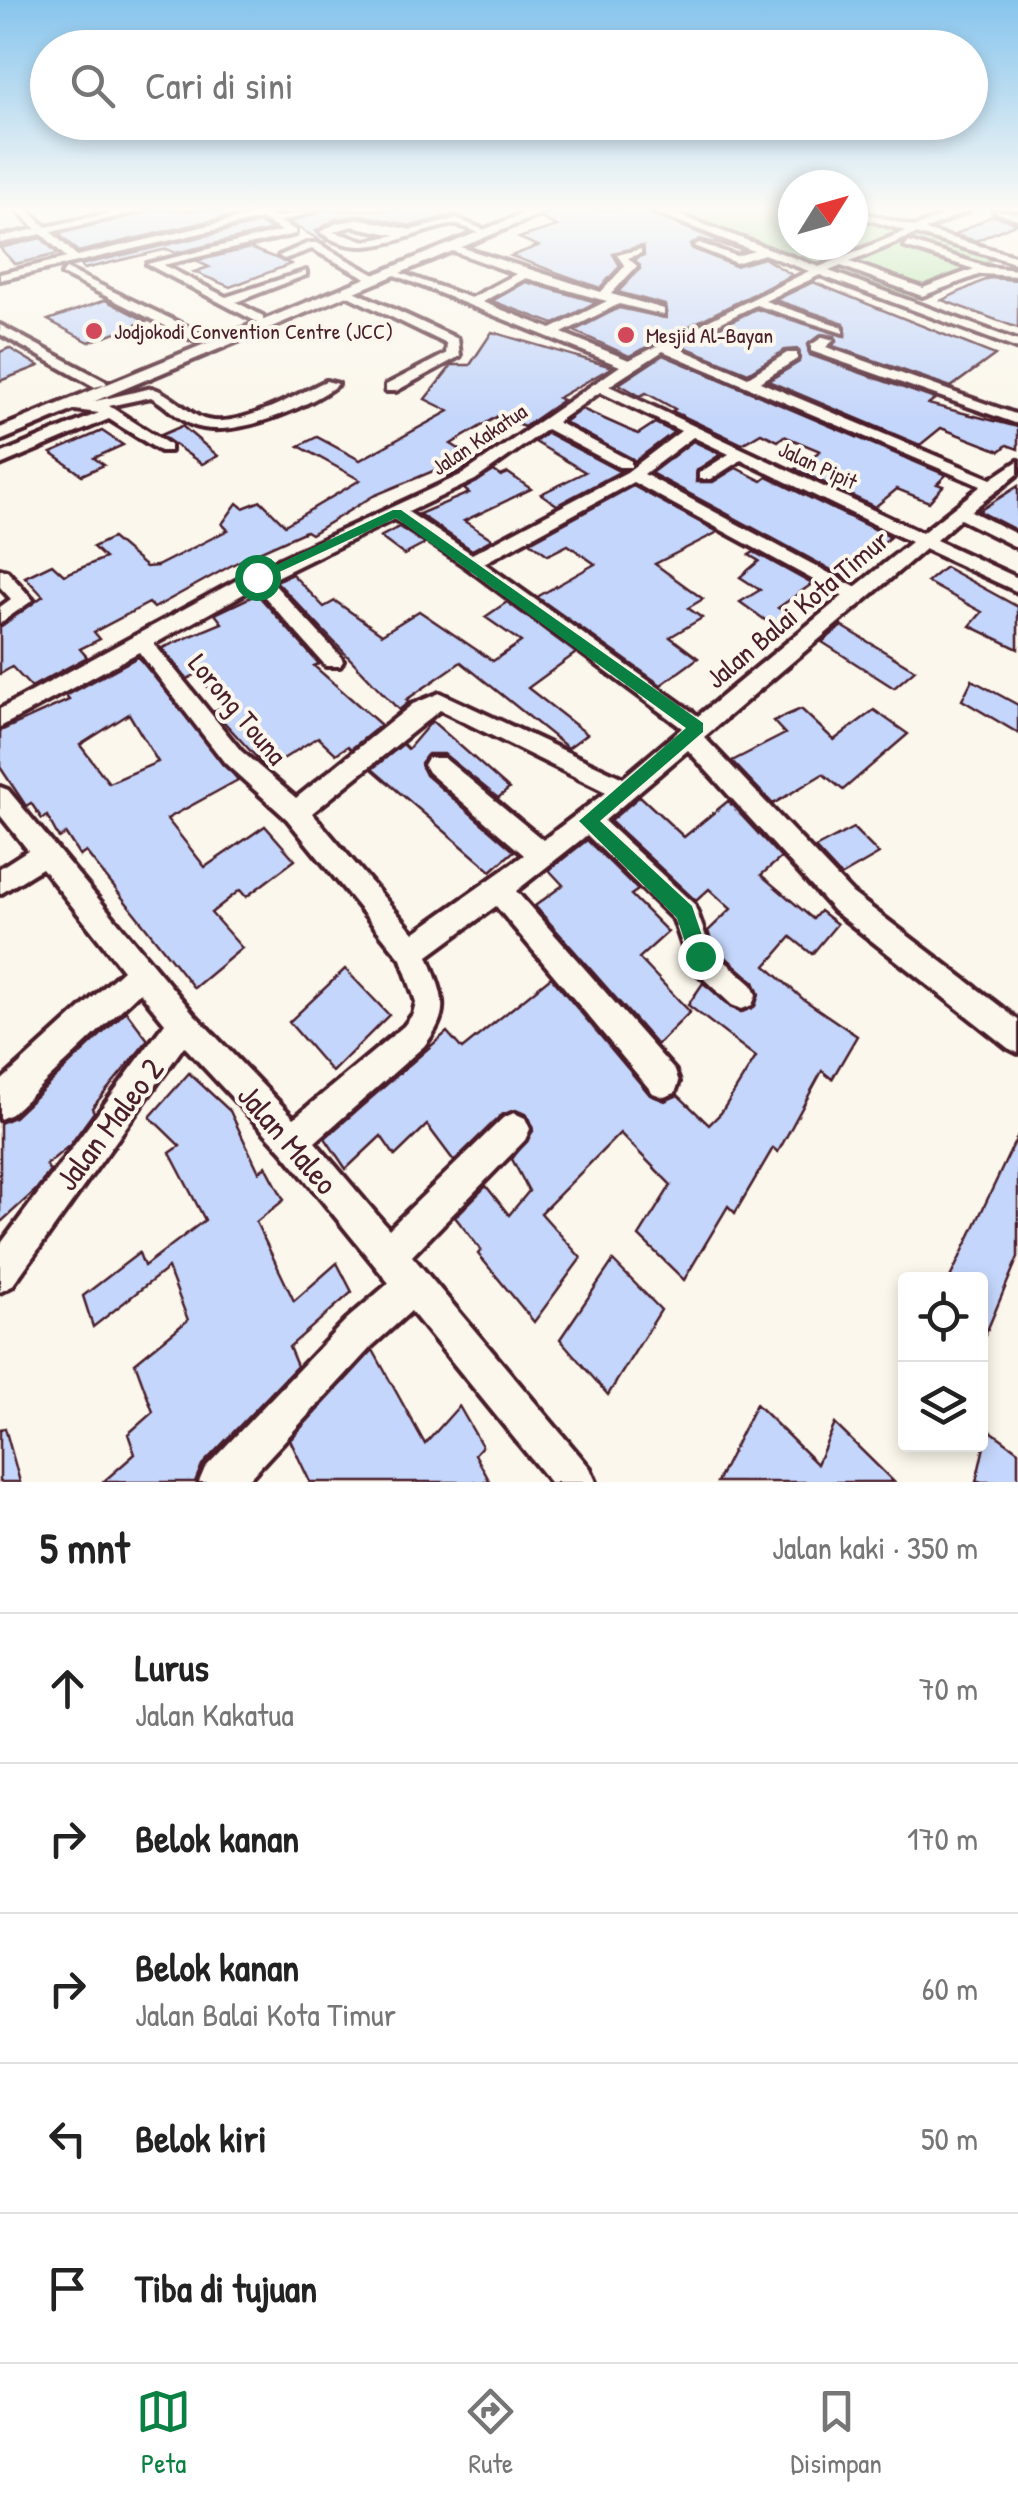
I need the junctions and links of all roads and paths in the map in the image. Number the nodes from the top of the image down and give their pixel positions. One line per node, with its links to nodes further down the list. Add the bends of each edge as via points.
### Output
1 (94, 279): 26 (street)
2 (182, 279): 19 (street)
3 (286, 279): 19 (street)
4 (370, 279): 23 (main road)
5 (371, 279): 15 (main road)
6 (410, 279): 14 (street)
7 (516, 279): 20 (street)
8 (544, 279): 16 (street)
9 (619, 279): 16 (street)
10 (800, 279): 18 (street, Jalan Kakatua)
11 (839, 279): 27 (street)
12 (886, 279): 13 (street, via 922,292)
13 (954, 279)
14 (415, 282): 20 (street); 22 (street, via 407,289 491,324)
15 (348, 292): 23 (main road); 35 (street, via 453,342 453,356)
16 (604, 296): 17 (street)
17 (618, 300): 21 (street); 25 (street)
18 (755, 301): 28 (street, Jalan Kakatua); 38 (street, via 834,335 816,348)
19 (226, 302): 23 (street)
20 (472, 302): 22 (street)
21 (660, 312)
22 (507, 319): 25 (street)
23 (265, 322): 26 (main road); 36 (main road)
24 (0, 329): 32 (street)
25 (551, 334): 30 (street)
26 (206, 340): 32 (main road)
27 (1018, 345)
28 (664, 347): 30 (street, Jalan Kakatua); 31 (street)
29 (792, 356): 31 (street)
30 (628, 364): 34 (street, Jalan Kakatua)
31 (750, 383): 49 (street)
32 (100, 384): 40 (main road)
33 (331, 384): 37 (street, via 216,427 152,392)
34 (599, 386): 39 (street, Jalan Kakatua); 41 (street, Jalan Pipit)
35 (391, 388)
36 (72, 406): 37 (street); 42 (main road)
37 (103, 408): 43 (street); 45 (street)
38 (1018, 420)
39 (545, 422): 47 (street); 50 (street, Jalan Kakatua, via 470,477)
40 (0, 425)
41 (692, 430): 44 (street, Jalan Pipit); 47 (street)
42 (0, 435)
43 (165, 448)
44 (739, 454): 48 (street); 52 (street, Jalan Pipit)
45 (0, 460)
46 (1018, 466): 49 (street, Jalan Balai Kota Timur)
47 (629, 470): 54 (street); 58 (street)
48 (705, 476)
49 (992, 485): 51 (street, Jalan Balai Kota Timur)
50 (397, 512): 54 (street); 56 (street, Jalan Kakatua)
51 (959, 512): 52 (street, Jalan Balai Kota Timur); 53 (street)
52 (924, 540): 57 (street, Jalan Pipit); 58 (street, Jalan Balai Kota Timur)
53 (1018, 542)
54 (471, 562): 63 (street)
55 (0, 575): 59 (street, via 23,598)
56 (257, 577): 60 (street, Jalan Kakatua); 61 (street)
57 (1018, 586)
58 (856, 595): 63 (street, Jalan Balai Kota Timur)
59 (0, 616)
60 (140, 640): 62 (street, Jalan Kakatua); 67 (street, Lorong Touna, via 241,766)
61 (333, 661)
62 (0, 719)
63 (693, 732): 65 (street, Jalan Balai Kota Timur); 77 (street, via 843,902)
64 (436, 764): 70 (street)
65 (625, 790): 67 (street, via 440,701); 68 (street, Jalan Balai Kota Timur)
66 (0, 797): 69 (street, Jalan Maleo)
67 (296, 812): 73 (street, Lorong Touna)
68 (588, 821): 70 (street, Jalan Balai Kota Timur); 75 (street, via 685,912 696,950)
69 (48, 851): 71 (street); 74 (street, Jalan Maleo)
70 (544, 856): 72 (street, Jalan Balai Kota Timur)
71 (0, 882)
72 (510, 883): 73 (street, Jalan Balai Kota Timur); 78 (street)
73 (412, 951): 81 (street, via 426,984 426,1021)
74 (142, 970): 76 (street, Jalan Maleo); 79 (street)
75 (742, 996)
76 (183, 1023): 81 (street, Jalan Maleo); 83 (street, Jalan Maleo 2)
77 (1018, 1038)
78 (664, 1082)
79 (0, 1103)
80 (514, 1129): 82 (street)
81 (292, 1140): 82 (street, Jalan Maleo)
82 (387, 1256): 84 (street, Jalan Maleo)
83 (0, 1274)
84 (412, 1287): 85 (street, via 360,1332); 86 (street, Jalan Maleo)
85 (219, 1482)
86 (576, 1482)

